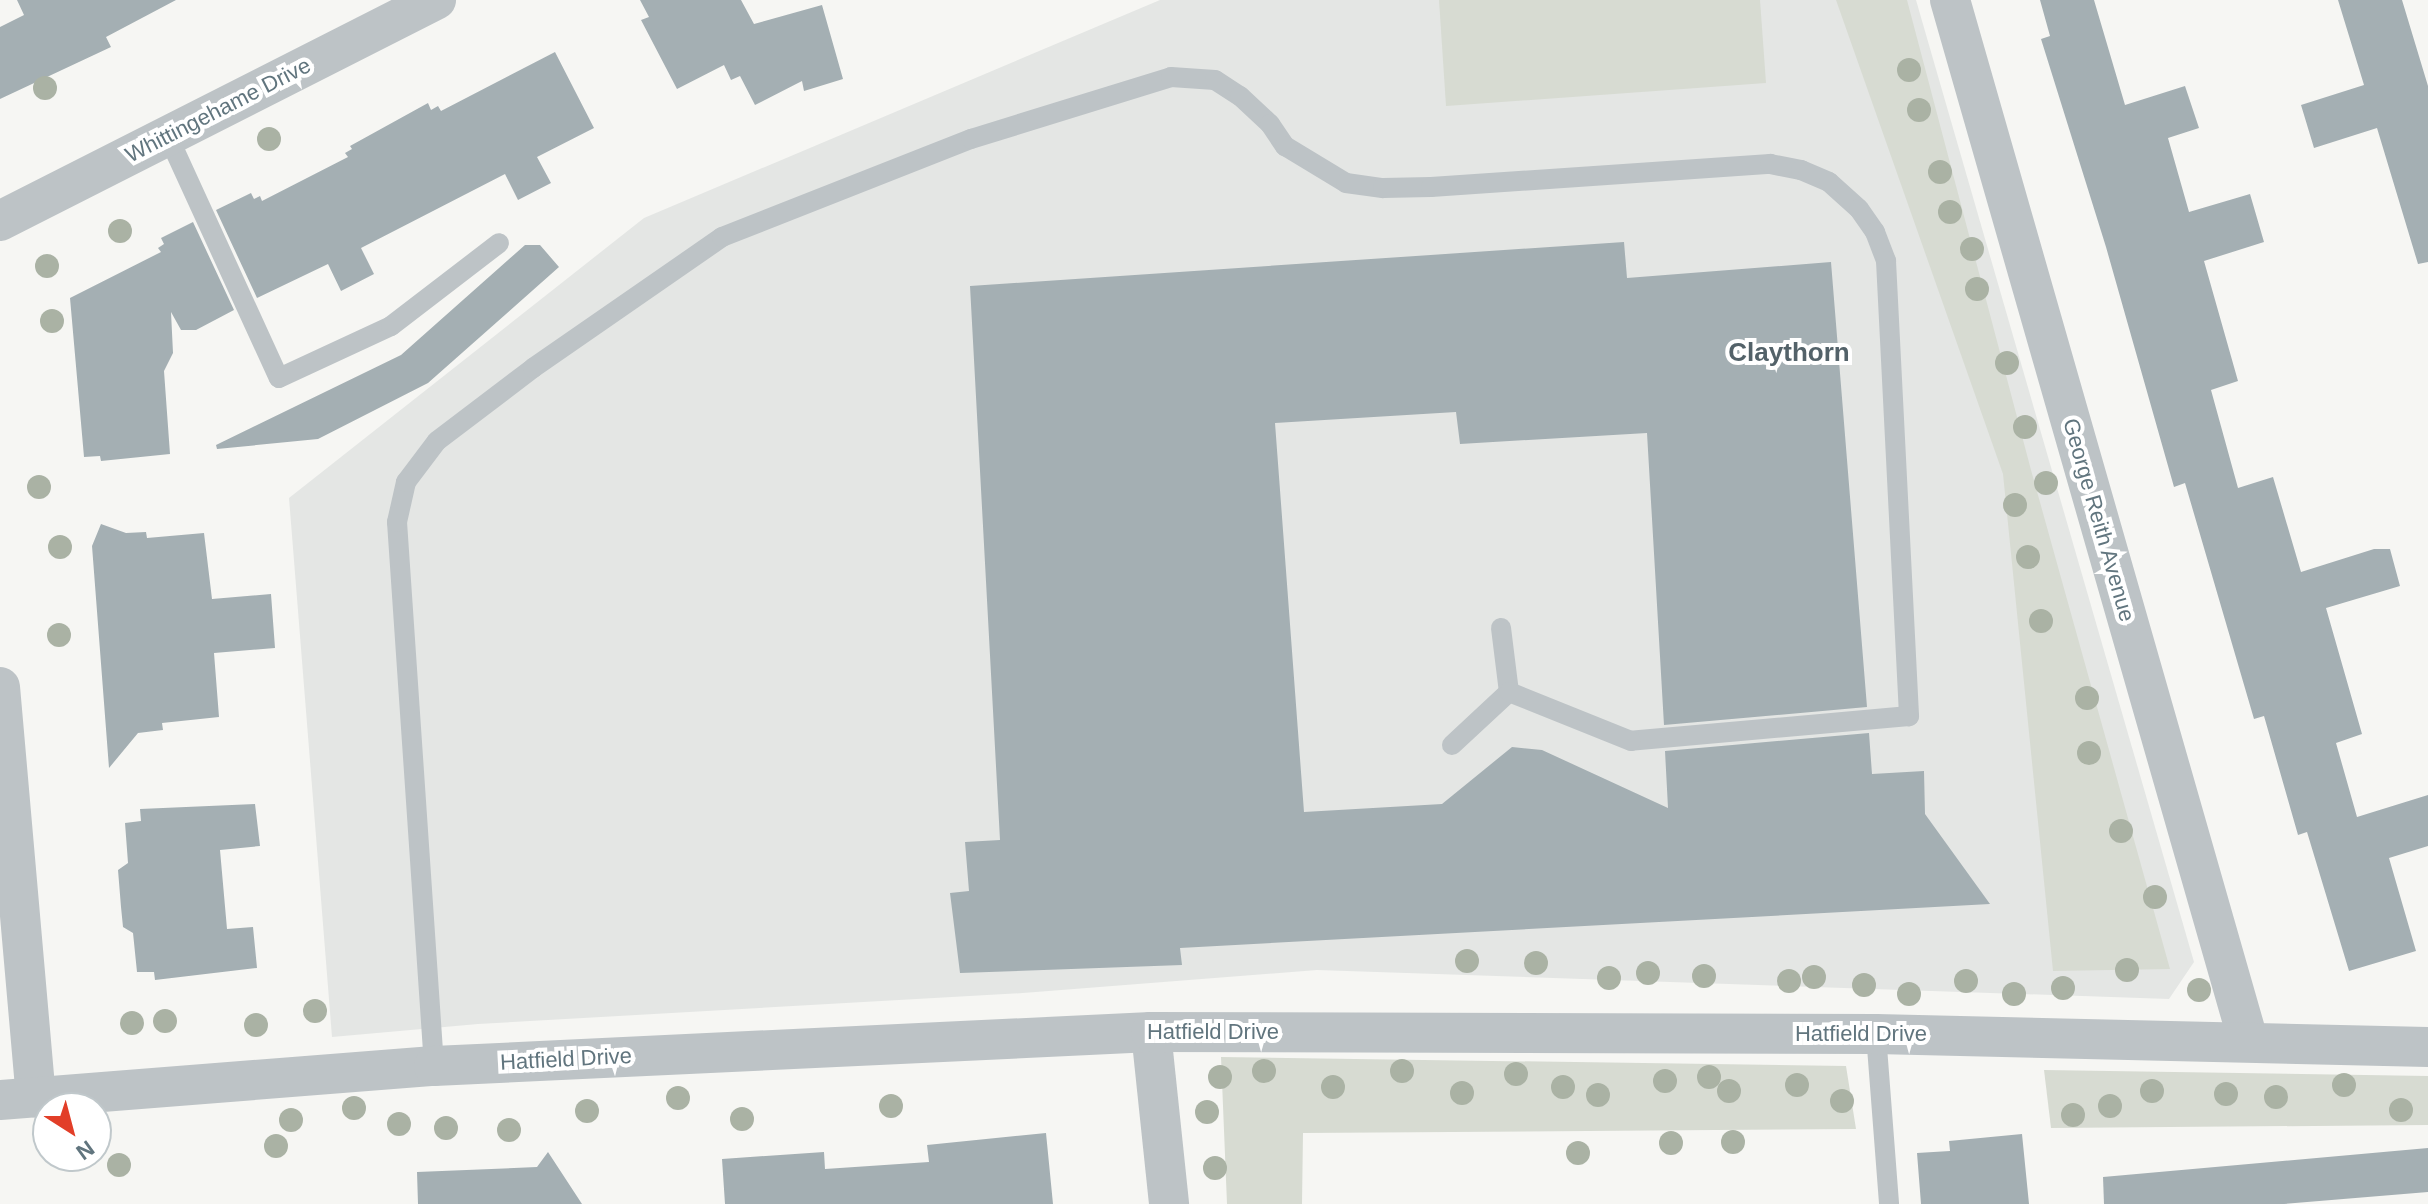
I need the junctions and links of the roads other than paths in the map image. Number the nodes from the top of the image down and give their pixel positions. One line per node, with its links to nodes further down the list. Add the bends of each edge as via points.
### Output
1 (436, 0): 3 (street, Whittingehame Drive)
2 (1950, 0): 12 (street, George Reith Avenue)
3 (168, 136): 4 (street, Whittingehame Drive); 5 (lane, via 279,378 391,326)
4 (0, 221)
5 (499, 243)
6 (1501, 628): 8 (lane)
7 (0, 687): 15 (street)
8 (1509, 692): 9 (lane); 14 (lane, via 1631,741 1909,716 1886,261 1859,209 1829,182 1770,164 1431,187 1346,183 1285,146 1270,124 1215,80 1171,77 971,139 722,237 437,441 406,482 397,522)
9 (1452, 745)
10 (1151, 1032): 11 (street, Hatfield Drive); 14 (street, Hatfield Drive); 16 (street)
11 (1876, 1034): 12 (street, Hatfield Drive); 17 (lane)
12 (2248, 1040): 13 (street, Hatfield Drive)
13 (2428, 1047)
14 (434, 1066): 15 (street, Hatfield Drive)
15 (18, 1099)
16 (1169, 1204)
17 (1889, 1204)

